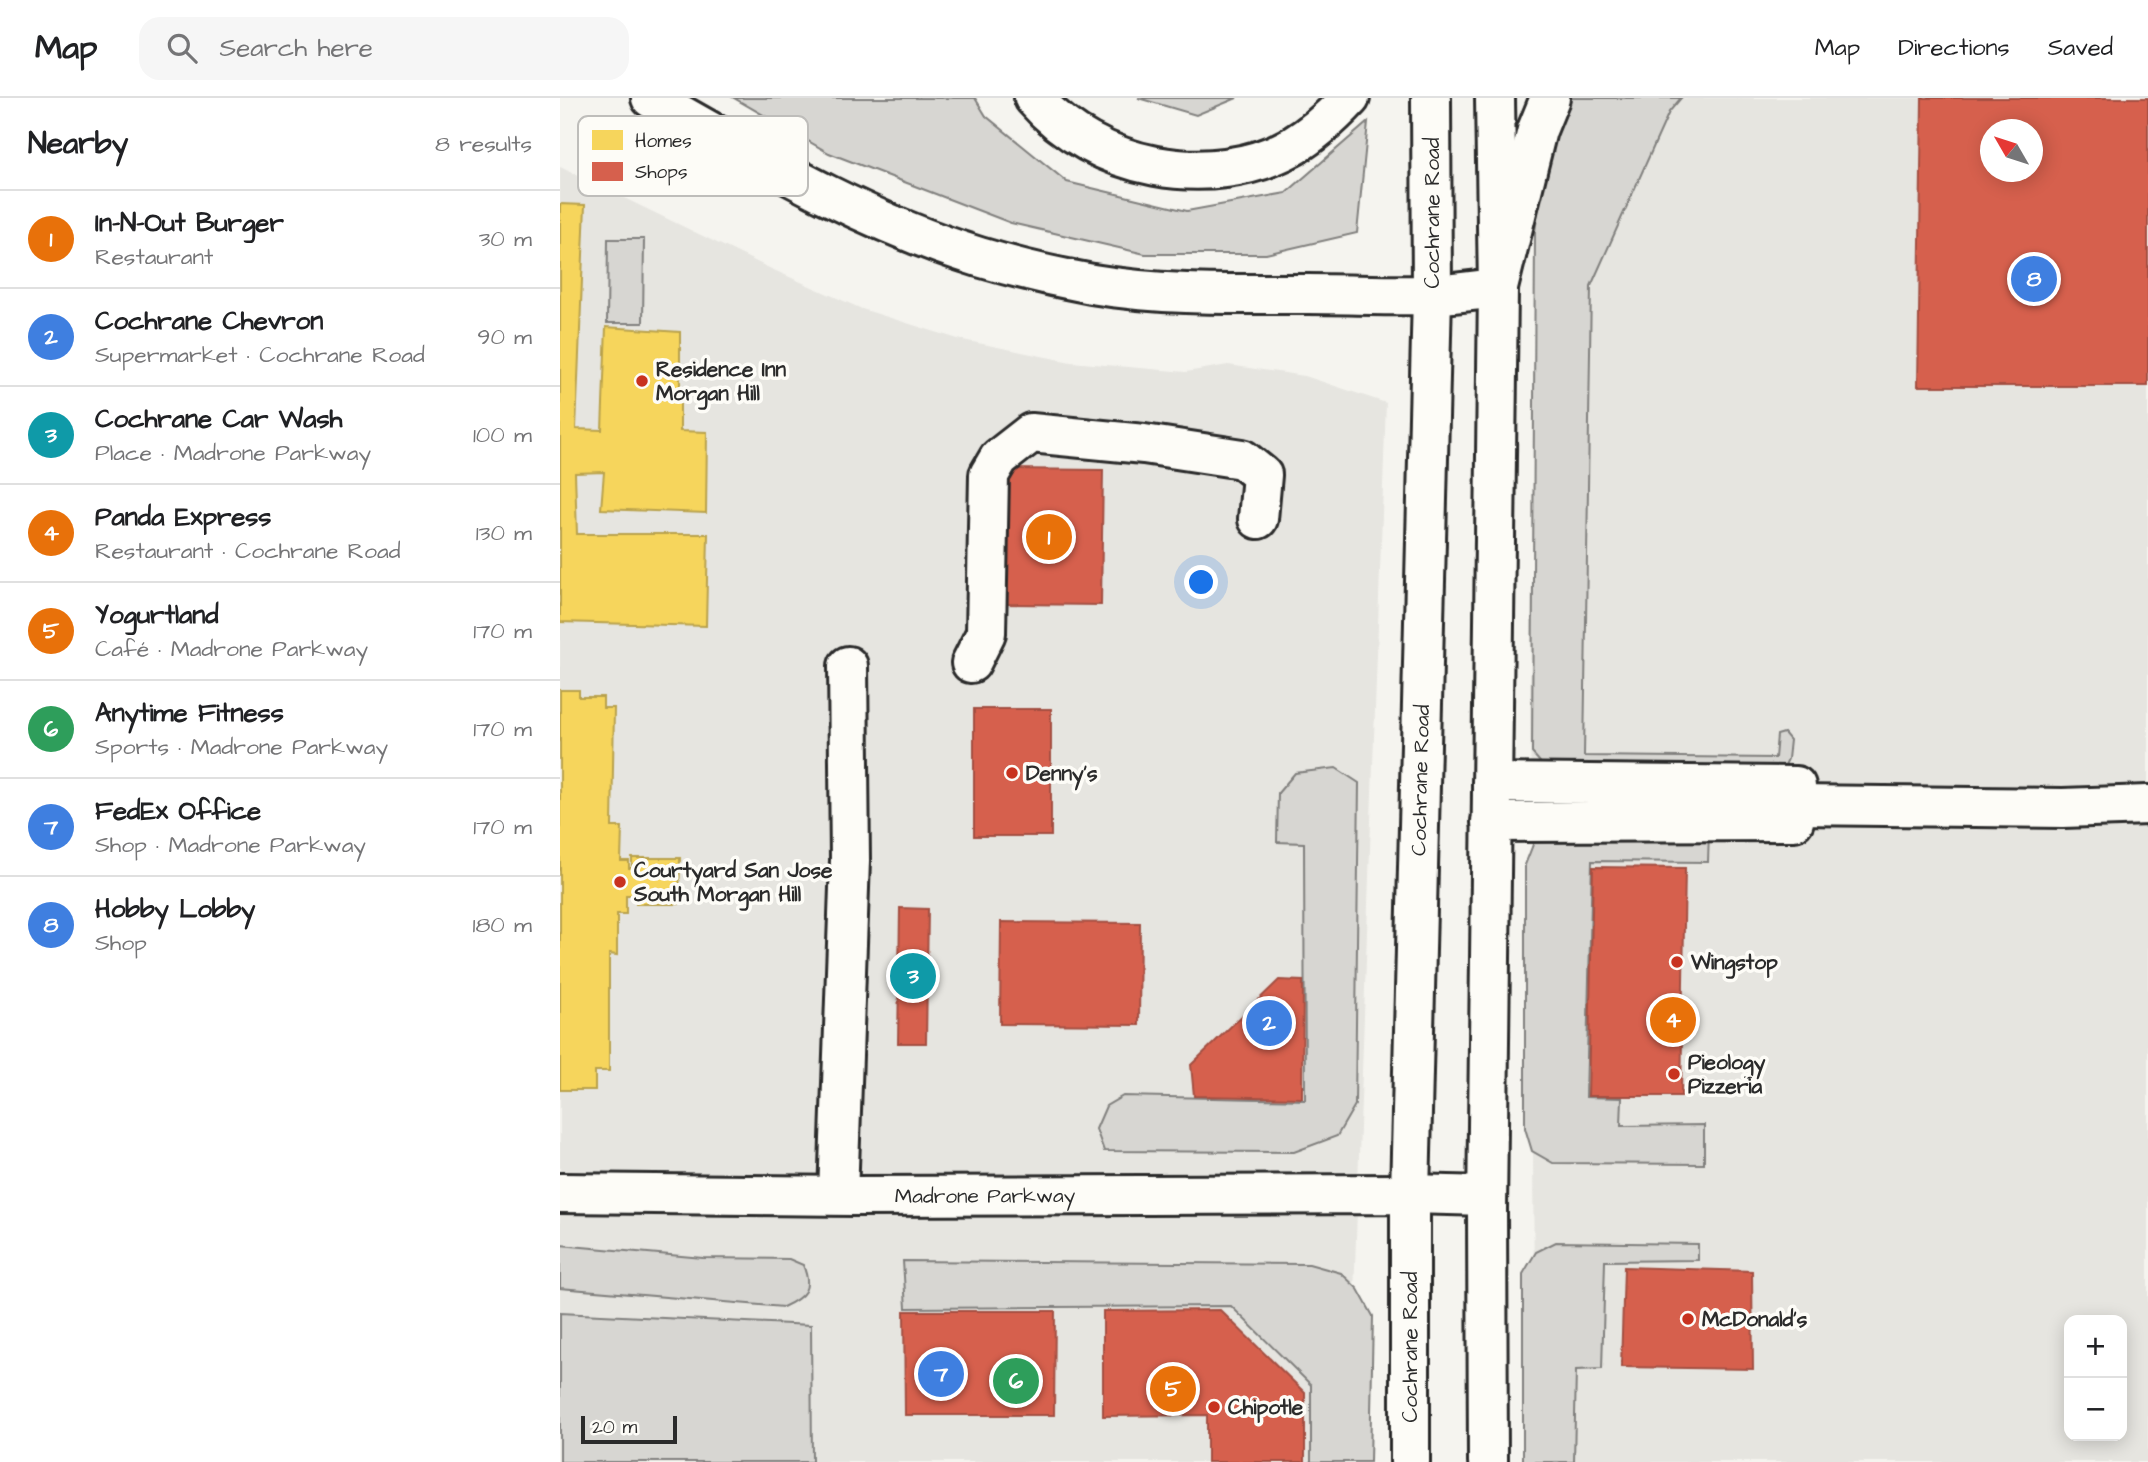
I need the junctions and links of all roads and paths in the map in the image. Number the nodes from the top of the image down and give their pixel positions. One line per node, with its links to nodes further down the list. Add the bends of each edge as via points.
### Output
1 (652, 98): 7 (main road)
2 (1034, 98): 3 (main road, via 1079,138 1117,155 1157,167 1195,170 1249,163 1292,146 1329,120)
3 (1350, 98)
4 (1432, 98): 10 (main road, Cochrane Road)
5 (1495, 98): 9 (main road)
6 (1550, 98): 9 (main road, via 1537,130)
7 (684, 116)
8 (808, 185): 10 (main road, via 965,252 1093,284 1236,294)
9 (1498, 288): 10 (main road); 14 (main road)
10 (1432, 295): 19 (main road, Cochrane Road)
11 (1258, 519): 12 (main road, via 1262,475 1242,459 1031,433 999,458 989,475 986,633)
12 (971, 663)
13 (848, 666): 20 (main road, via 850,860)
14 (1492, 783): 15 (main road); 17 (main road)
15 (1795, 804): 16 (main road); 17 (main road)
16 (2148, 805)
17 (1492, 822): 21 (main road)
18 (560, 1193): 20 (main road, Madrone Parkway)
19 (1410, 1194): 20 (main road, Madrone Parkway); 21 (main road, Madrone Parkway); 22 (main road, Cochrane Road)
20 (838, 1195)
21 (1488, 1196): 23 (main road)
22 (1410, 1462)
23 (1488, 1462)

